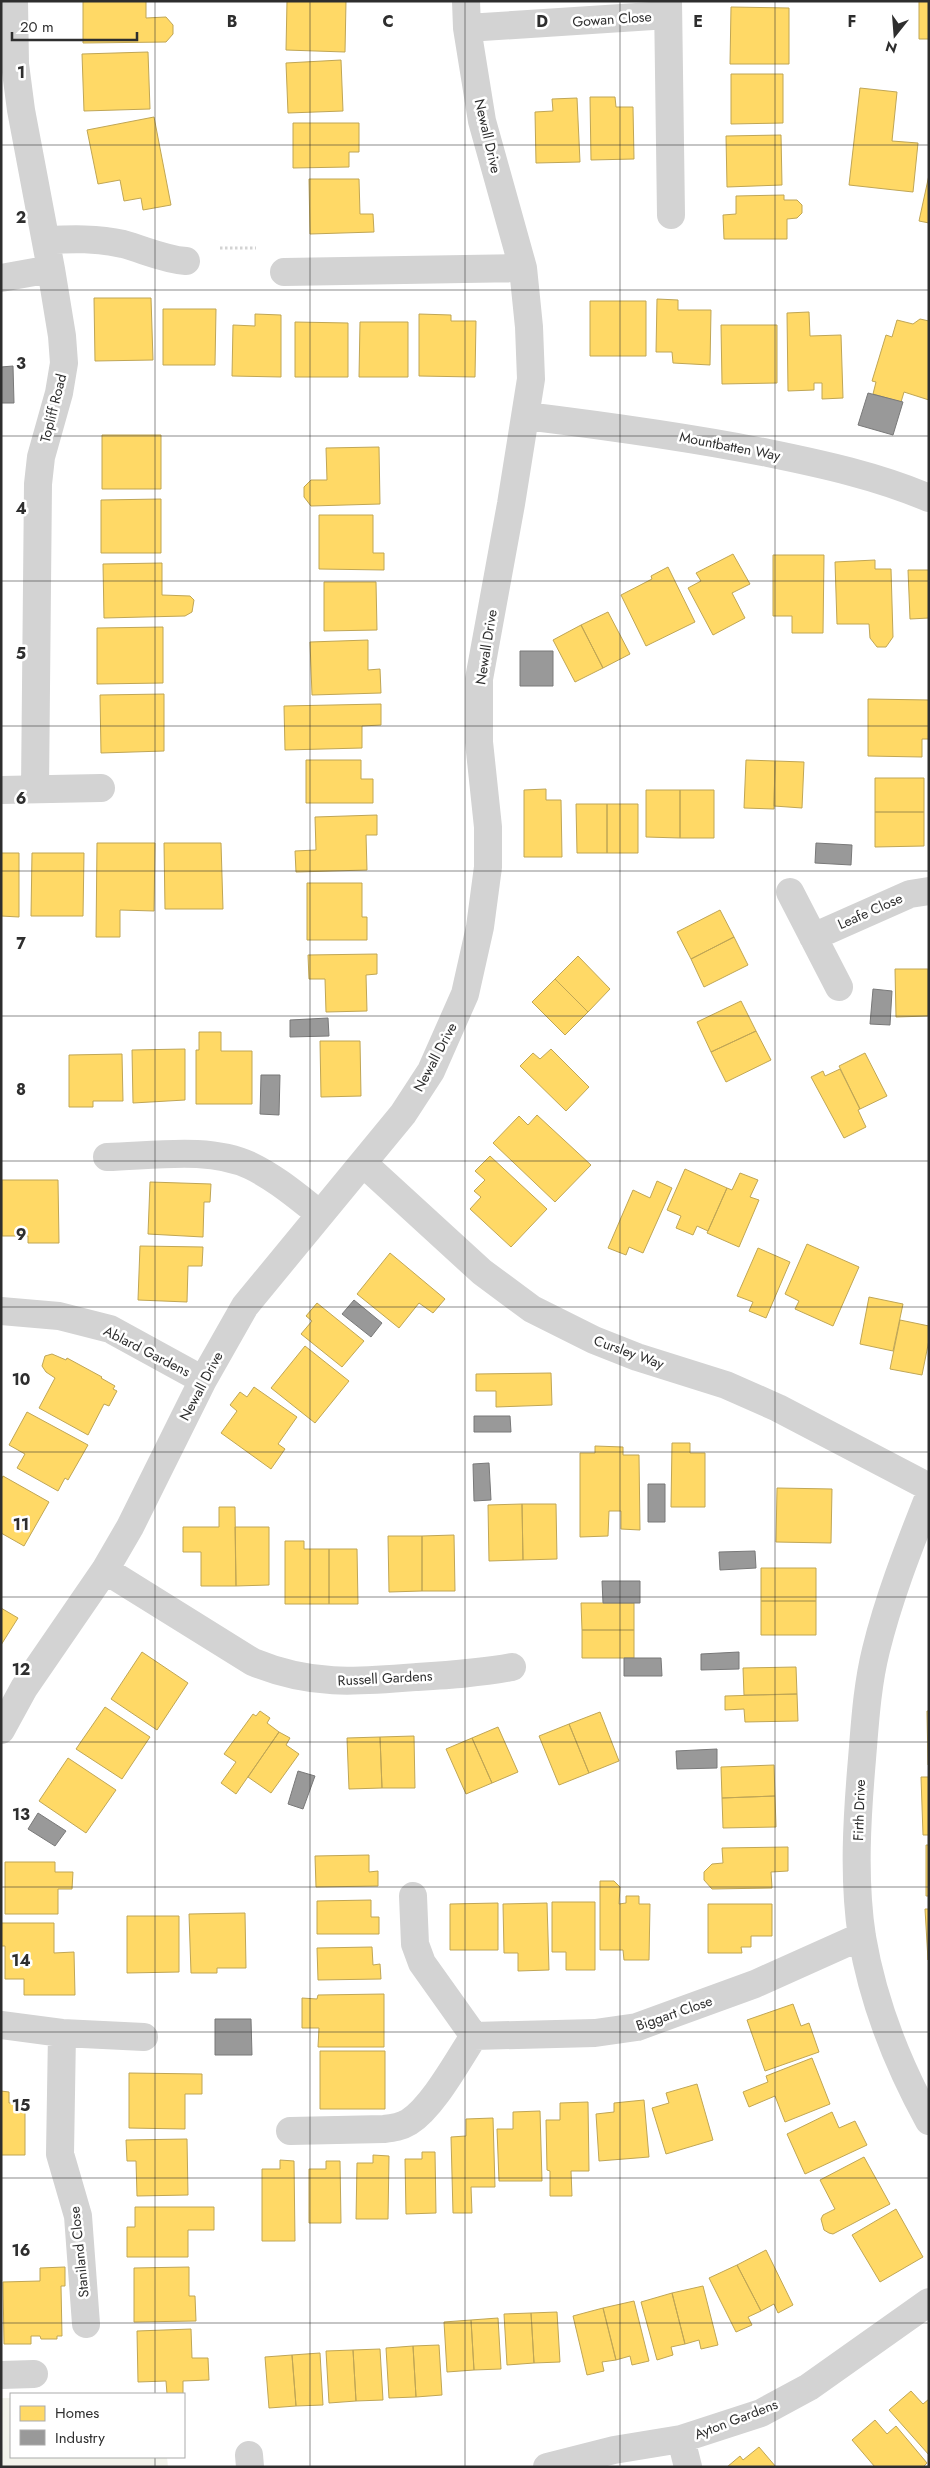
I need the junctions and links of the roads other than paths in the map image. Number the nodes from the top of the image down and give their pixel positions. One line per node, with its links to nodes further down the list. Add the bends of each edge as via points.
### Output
1 (14, 1): 5 (street, Topliff Road, via 15,64)
2 (668, 8): 3 (street, Gowan Close); 4 (street, Gowan Close)
3 (467, 14): 7 (street, Newall Drive, via 482,121)
4 (671, 215)
5 (46, 240): 6 (street, via 83,238 122,244 167,259); 8 (street, Topliff Road)
6 (186, 261)
7 (522, 268): 9 (street); 11 (street, Newall Drive, via 531,378)
8 (52, 269): 10 (street); 14 (street, Topliff Road, via 64,363 41,457 38,484)
9 (284, 272)
10 (1, 278)
11 (526, 416): 12 (street, Mountbatten Way, via 686,436 825,465 897,485); 21 (street, Newall Drive, via 479,679 479,742 488,827 488,867 480,927 465,994 431,1071)
12 (929, 498)
13 (101, 788): 14 (street)
14 (35, 789): 15 (street)
15 (1, 790)
16 (929, 890): 18 (street, Leafe Close, via 910,894)
17 (790, 892): 18 (street)
18 (814, 937): 19 (street)
19 (839, 987)
20 (107, 1157): 22 (street, via 210,1154 228,1158 269,1176)
21 (364, 1164): 22 (street, Newall Drive); 25 (street, Cursley Way, via 482,1272 532,1309 636,1357 726,1385 778,1408)
22 (320, 1214): 24 (street, Newall Drive, via 245,1306)
23 (1, 1311): 24 (street, Ablard Gardens, via 59,1316 110,1329)
24 (203, 1380): 27 (street, Newall Drive)
25 (929, 1487)
26 (929, 1496): 31 (street, Firth Drive, via 894,1588 876,1651 866,1703 858,1802 858,1886)
27 (105, 1570): 28 (street, Russell Gardens, via 253,1662 289,1675 348,1682); 29 (street, Newall Drive, via 24,1688)
28 (512, 1667)
29 (1, 1730)
30 (413, 1896): 35 (street, via 415,1944 422,1963)
31 (862, 1936): 35 (street, Biggart Close, via 755,1984 638,2027 595,2033); 36 (street, Firth Drive, via 873,1987 892,2044)
32 (1, 2025): 33 (street)
33 (62, 2032): 34 (street); 40 (street, Staniland Close, via 60,2154 78,2216)
34 (144, 2036)
35 (474, 2036): 38 (street, via 422,2111 409,2122 384,2129)
36 (919, 2083): 37 (street, Firth Drive)
37 (929, 2121)
38 (290, 2131)
39 (929, 2302): 43 (street, Ayton Gardens, via 809,2387 760,2413)
40 (86, 2324)
41 (34, 2374): 42 (street)
42 (1, 2375)
43 (681, 2440): 44 (street, Ayton Gardens, via 614,2450); 45 (street)
44 (547, 2467)
45 (688, 2467)

